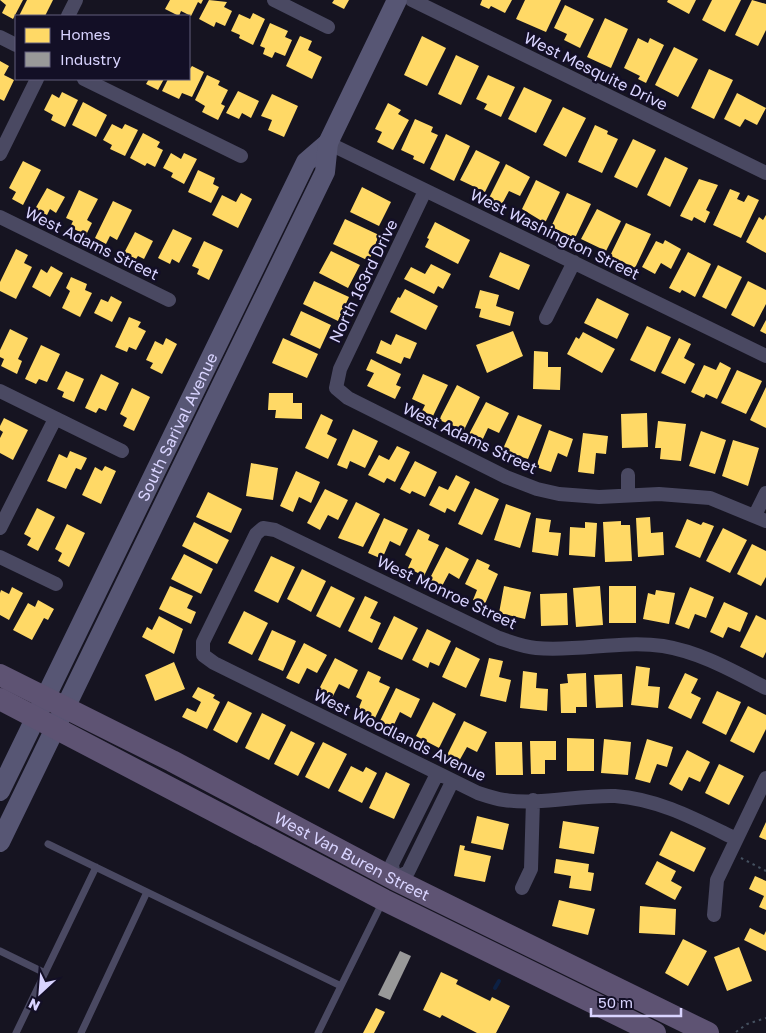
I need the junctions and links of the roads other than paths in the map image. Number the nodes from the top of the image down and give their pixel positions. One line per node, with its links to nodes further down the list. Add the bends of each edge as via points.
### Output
1 (76, 0): 5 (street)
2 (274, 0): 6 (street)
3 (397, 0): 11 (main road, South Sarival Avenue)
4 (412, 0): 14 (street, West Mesquite Drive)
5 (68, 15)
6 (328, 27)
7 (0, 37): 8 (street)
8 (15, 44)
9 (37, 80): 12 (street)
10 (86, 80): 13 (street)
11 (328, 143): 15 (street, West Washington Street); 36 (main road, South Sarival Avenue, via 306,162); 37 (main road, South Sarival Avenue, via 325,172)
12 (0, 154)
13 (240, 156)
14 (766, 173)
15 (425, 190): 17 (street, West Washington Street); 21 (street, North 163rd Drive, via 340,369)
16 (0, 217): 18 (street, West Adams Street)
17 (574, 262): 19 (street); 20 (street, West Washington Street)
18 (169, 300)
19 (546, 318)
20 (766, 356)
21 (336, 388): 27 (street, West Adams Street, via 348,398 536,489 599,497)
22 (0, 391): 23 (street)
23 (55, 419): 24 (street); 29 (street)
24 (122, 451)
25 (628, 475): 27 (street)
26 (766, 493): 28 (street)
27 (628, 495): 28 (street, West Adams Street, via 710,498)
28 (760, 518)
29 (0, 528)
30 (263, 528): 34 (street, West Monroe Street, via 275,530 514,643 535,648 662,646 716,662); 39 (street, West Woodlands Avenue, via 256,534 203,642 203,655)
31 (0, 557): 32 (street)
32 (56, 584)
33 (0, 675): 36 (main road, West Van Buren Street)
34 (766, 688)
35 (0, 699): 36 (main road, West Van Buren Street)
36 (41, 707): 37 (main road, West Van Buren Street); 38 (main road, West Van Buren Street); 42 (main road, South Sarival Avenue)
37 (66, 707): 38 (main road, South Sarival Avenue); 48 (main road, West Van Buren Street)
38 (56, 727): 45 (main road, South Sarival Avenue); 51 (main road, West Van Buren Street)
39 (437, 774): 41 (street, West Woodlands Avenue); 48 (street, via 392,864)
40 (766, 778): 44 (street)
41 (452, 782): 43 (street, West Woodlands Avenue, via 478,794 505,800); 48 (street, via 408,872)
42 (0, 791)
43 (534, 800): 44 (street, West Woodlands Avenue, via 608,796 647,801 677,810); 49 (street, via 531,869)
44 (736, 839): 52 (street, via 717,880)
45 (0, 842)
46 (48, 844): 47 (lane)
47 (96, 867): 50 (lane); 54 (lane)
48 (394, 879): 51 (main road); 60 (main road, West Van Buren Street)
49 (522, 888)
50 (147, 892): 55 (lane); 57 (lane)
51 (384, 900): 55 (lane); 59 (main road, West Van Buren Street)
52 (714, 915)
53 (0, 952): 54 (lane)
54 (45, 973): 56 (lane)
55 (341, 986): 58 (lane)
56 (16, 1033)
57 (82, 1033)
58 (318, 1033)
59 (655, 1033)
60 (708, 1033)

